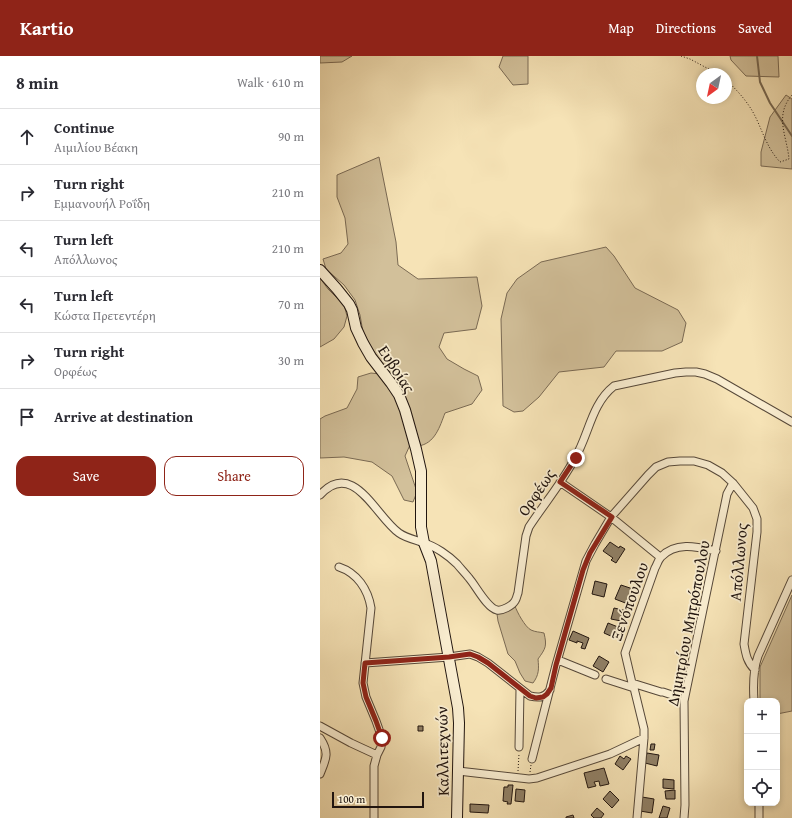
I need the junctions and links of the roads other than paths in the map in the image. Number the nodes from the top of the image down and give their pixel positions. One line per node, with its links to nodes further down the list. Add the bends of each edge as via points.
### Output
1 (320, 270): 7 (street, Ευβοίας, via 349,304 362,343 391,382 405,410 421,471 421,527)
2 (792, 422): 3 (street, Ορφέως, via 717,379 696,372 675,373 614,386 596,408 580,450)
3 (560, 482): 6 (street); 7 (street, Ορφέως, via 529,527 518,592 513,604 498,610 492,608 456,563)
4 (734, 484): 6 (street, Απόλλωνος, via 708,465 694,461 668,462 656,467); 8 (street, Δημητρίου Μητρόπουλου, via 727,494); 15 (street, Απόλλωνος, via 753,508 756,520 757,532 744,644 750,665)
5 (320, 495): 7 (street, via 336,483 353,486 390,526 399,533)
6 (612, 517): 9 (street); 13 (street, Απόλλωνος, via 585,566)
7 (424, 543): 12 (street, Καλλιτεχνών, via 431,561)
8 (716, 551): 9 (street, Ξενόπουλου, via 690,546 677,547); 35 (street, Δημητρίου Μητρόπουλου, via 684,701)
9 (660, 557): 18 (street, Ξενόπουλου, via 625,653)
10 (339, 566): 14 (street, via 355,575 370,599)
11 (792, 580): 15 (street, via 758,656)
12 (449, 657): 14 (street); 20 (street, via 470,654 478,657); 29 (street, Καλλιτεχνών, via 458,708)
13 (558, 660): 16 (street); 19 (street, Απόλλωνος)
14 (365, 663): 27 (street, via 363,683 366,697 382,738)
15 (755, 670): 22 (street)
16 (595, 675)
17 (606, 679): 18 (street)
18 (633, 685): 21 (street); 25 (street, Ξενόπουλου)
19 (551, 688): 20 (street, via 543,697 536,698); 28 (street, Απόλλωνος)
20 (520, 689): 26 (street)
21 (672, 695)
22 (754, 698)
23 (320, 726): 27 (street)
24 (320, 738): 30 (street, via 327,752)
25 (644, 738): 29 (street, via 610,754 537,778); 34 (street, Ξενόπουλου)
26 (519, 747)
27 (377, 755): 32 (street, via 374,766)
28 (532, 759)
29 (458, 771): 33 (street, Καλλιτεχνών)
30 (320, 774)
31 (759, 806): 36 (street)
32 (374, 818)
33 (457, 818)
34 (637, 818)
35 (684, 818)
36 (759, 818)

